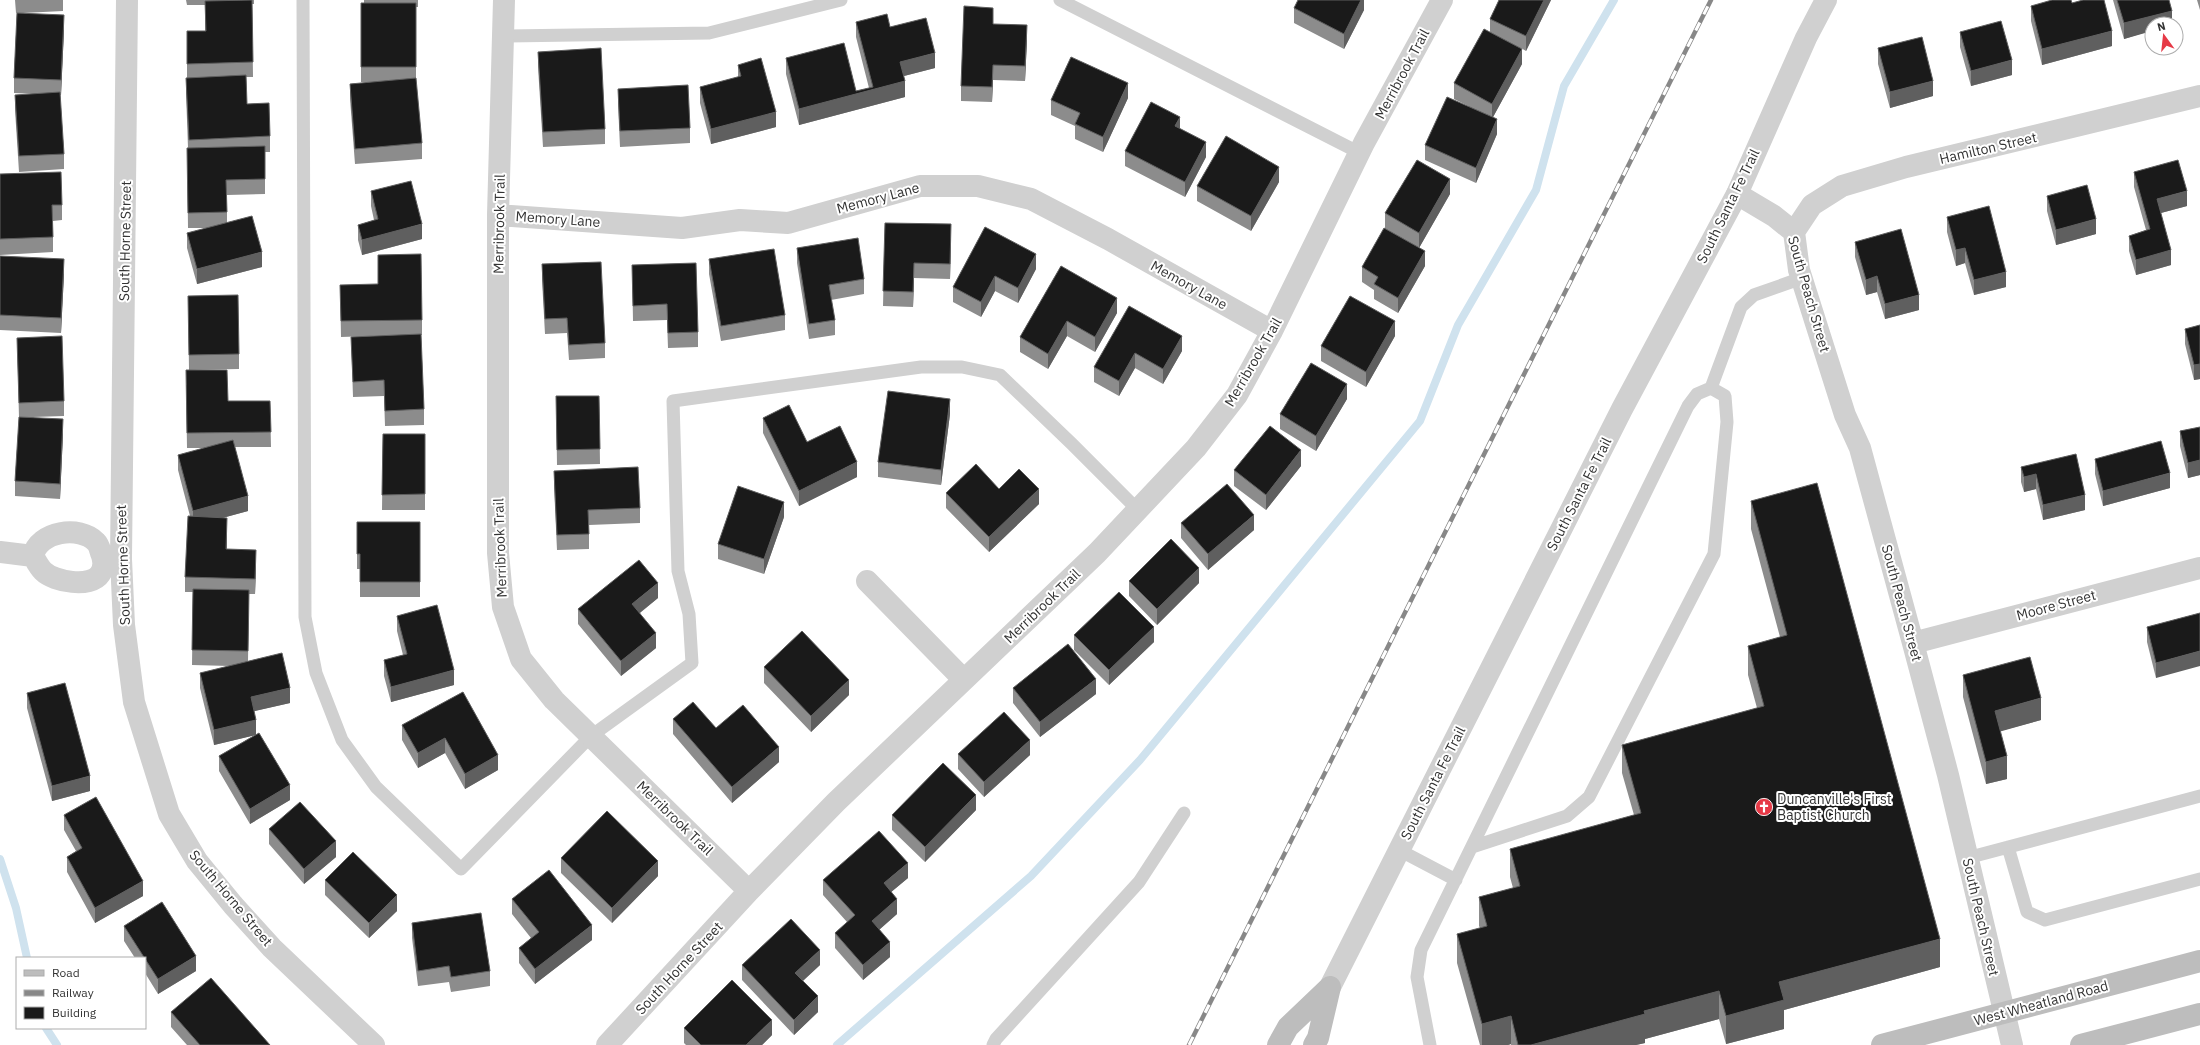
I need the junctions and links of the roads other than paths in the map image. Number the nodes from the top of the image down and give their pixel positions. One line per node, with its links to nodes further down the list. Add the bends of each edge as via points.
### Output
1 (128, 0): 20 (street, South Horne Street)
2 (303, 0): 25 (lane, via 305,617 316,673 324,696 342,740 376,787 461,869)
3 (504, 0): 8 (street, Merribrook Trail)
4 (841, 0): 8 (lane, via 709,33)
5 (1060, 0): 10 (lane)
6 (1442, 0): 10 (street, Merribrook Trail)
7 (1826, 0): 11 (street, South Santa Fe Trail, via 1806,38)
8 (504, 36): 12 (street, Merribrook Trail)
9 (2200, 96): 13 (street, Hamilton Street, via 1906,167 1842,186 1812,205)
10 (1360, 152): 15 (street, Merribrook Trail)
11 (1738, 194): 13 (street, South Peach Street, via 1774,216); 30 (street, South Santa Fe Trail, via 1622,408)
12 (498, 215): 15 (street, Memory Lane, via 682,228 740,220 788,223 920,186 978,186 1031,199); 25 (street, Merribrook Trail, via 498,553 503,607 521,659 554,700)
13 (1794, 232): 14 (street, South Peach Street)
14 (1802, 278): 16 (lane, via 1754,295 1741,307); 23 (street, South Peach Street, via 1845,415 1860,448)
15 (1272, 332): 17 (street, Merribrook Trail, via 1237,396 1196,448)
16 (1711, 388): 28 (lane, via 1698,394 1688,406); 28 (lane, via 1725,396 1727,422 1714,554 1589,797 1567,816)
17 (1138, 510): 24 (street, Merribrook Trail, via 1097,553); 25 (lane, via 1000,375 962,367 921,367 673,401 678,571 688,614 692,663)
18 (0, 552): 19 (street)
19 (33, 556): 20 (street, via 44,572 54,578 72,582 91,581); 20 (street, via 34,550 42,542 53,534 66,532 86,535)
20 (112, 559): 39 (street, South Horne Street, via 134,702 170,814 197,861 233,905 272,948)
21 (2200, 568): 23 (street, Moore Street)
22 (867, 581): 24 (street)
23 (1913, 643): 31 (street, South Peach Street)
24 (964, 680): 34 (street, Merribrook Trail, via 836,802)
25 (591, 736): 34 (street, Merribrook Trail)
26 (2200, 796): 29 (lane)
27 (1184, 813): 41 (lane, via 1139,882)
28 (1472, 847): 33 (lane)
29 (2008, 847): 31 (lane); 32 (lane, via 2027,912 2045,920)
30 (1400, 850): 33 (lane); 36 (street, South Santa Fe Trail)
31 (1967, 858): 37 (street, South Peach Street)
32 (2200, 879)
33 (1456, 880): 44 (lane, via 1420,950 1417,977)
34 (749, 891): 40 (street, South Horne Street)
35 (2200, 961): 37 (main road, West Wheatland Road)
36 (1330, 987): 42 (main road, South Santa Fe Trail, via 1288,1027); 43 (main road, South Santa Fe Trail)
37 (2004, 1013): 45 (main road, West Wheatland Road); 46 (street, South Peach Street)
38 (2200, 1014): 47 (main road)
39 (374, 1045)
40 (607, 1045)
41 (993, 1045)
42 (1278, 1045)
43 (1314, 1045)
44 (1430, 1045)
45 (1882, 1045)
46 (2012, 1045)
47 (2081, 1045)

